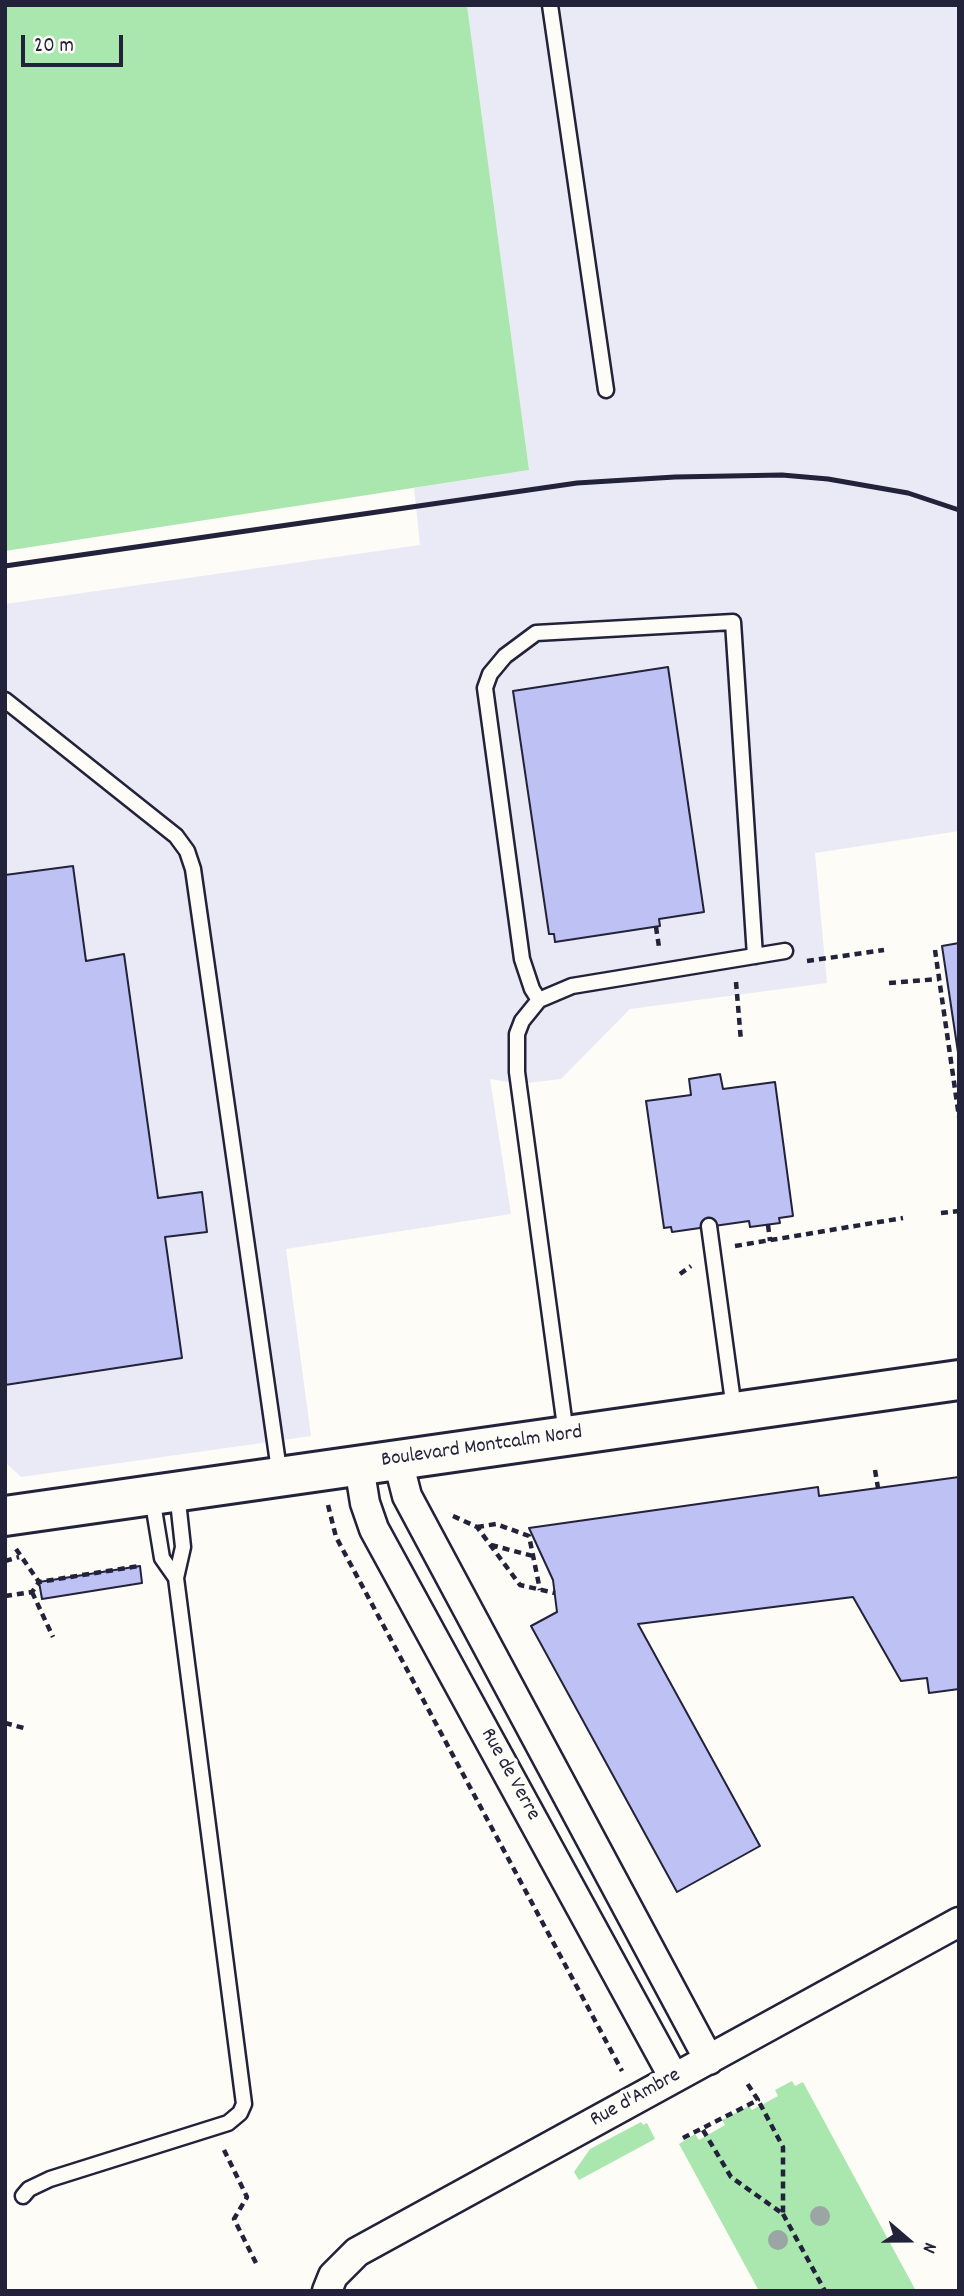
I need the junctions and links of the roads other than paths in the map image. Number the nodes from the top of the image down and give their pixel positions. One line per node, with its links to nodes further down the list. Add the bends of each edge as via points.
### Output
1 (550, 5): 2 (lane)
2 (606, 390)
3 (5, 700): 13 (lane, via 176,836 187,851)
4 (785, 951): 5 (lane)
5 (755, 956): 6 (lane, via 572,986); 6 (lane, via 733,622 536,633 505,656 485,688 522,959)
6 (539, 1000): 10 (lane, via 517,1034 517,1072)
7 (709, 1226): 9 (lane)
8 (959, 1380): 9 (street, Boulevard Montcalm Nord)
9 (734, 1411): 10 (street, Boulevard Montcalm Nord)
10 (566, 1436): 11 (street, Boulevard Montcalm Nord)
11 (398, 1461): 12 (street, Boulevard Montcalm Nord); 18 (street, Rue de Verre, via 407,1496)
12 (359, 1466): 13 (street, Boulevard Montcalm Nord); 19 (street, Rue de Verre, via 374,1529)
13 (280, 1478): 14 (street, Boulevard Montcalm Nord)
14 (164, 1494): 15 (street, Boulevard Montcalm Nord); 16 (lane, via 183,1547); 16 (lane, via 162,1558)
15 (5, 1516)
16 (176, 1578): 20 (lane, via 245,2095 240,2113 228,2123 51,2179)
17 (959, 1922): 18 (street, Rue d'Ambre)
18 (709, 2060): 19 (street, Rue d'Ambre)
19 (674, 2078): 21 (street, Rue d'Ambre, via 357,2252 333,2276)
20 (23, 2196)
21 (327, 2291)

